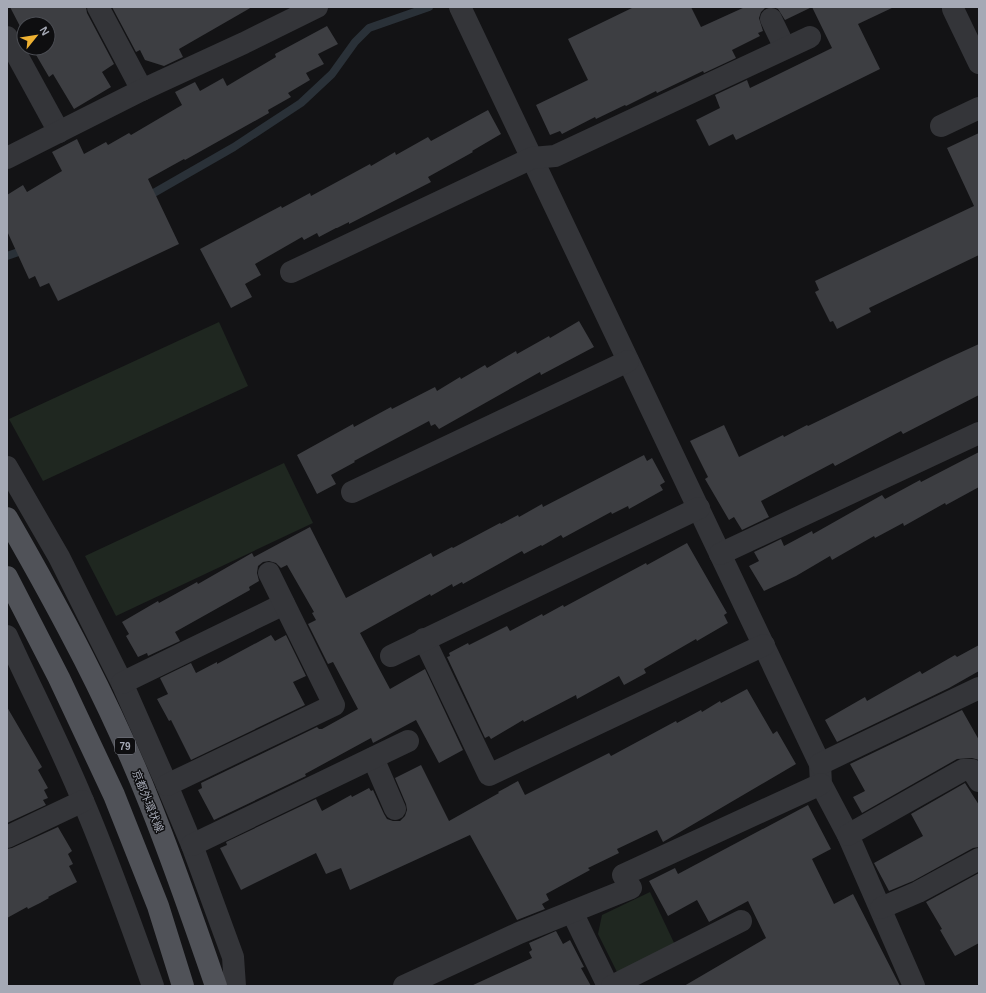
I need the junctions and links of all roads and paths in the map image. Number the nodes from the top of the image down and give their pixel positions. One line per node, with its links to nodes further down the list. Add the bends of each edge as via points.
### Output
1 (98, 7): 10 (street)
2 (317, 7): 10 (street, via 244,44)
3 (460, 7): 15 (street)
4 (953, 7): 9 (street)
5 (771, 19): 8 (street)
6 (7, 37): 13 (street)
7 (810, 37): 8 (street)
8 (785, 48): 15 (street, via 555,156)
9 (979, 63)
10 (142, 90): 13 (street)
11 (979, 108): 12 (street)
12 (941, 126)
13 (59, 132): 14 (street)
14 (7, 158)
15 (532, 158): 16 (street); 17 (street)
16 (291, 272)
17 (628, 361): 20 (street); 21 (street)
18 (979, 433): 23 (street)
19 (7, 467): 31 (street, via 59,557)
20 (352, 492)
21 (698, 508): 23 (street); 28 (street)
22 (7, 518): 49 (main road, 京都外環状線 / 79, via 38,571 104,700 150,803)
23 (720, 554): 29 (street)
24 (269, 573): 26 (street)
25 (7, 576): 48 (main road, via 114,795 158,906)
26 (284, 604): 31 (street); 37 (street, via 334,705)
27 (7, 636): 38 (street)
28 (424, 640): 29 (street, via 489,775); 30 (street)
29 (764, 645): 35 (street)
30 (391, 656)
31 (122, 684): 37 (street)
32 (979, 688): 35 (street)
33 (408, 741): 34 (street)
34 (373, 758): 39 (street); 42 (street)
35 (820, 774): 40 (street); 45 (street, via 623,875 631,888)
36 (979, 781): 40 (street, via 972,770 963,770)
37 (167, 785): 42 (street)
38 (83, 801): 41 (street); 47 (street, via 124,903)
39 (395, 809)
40 (848, 835): 44 (street)
41 (7, 837)
42 (192, 845): 50 (street, via 233,956)
43 (979, 859): 44 (street, via 918,892)
44 (880, 908): 53 (street)
45 (572, 912): 51 (street, via 519,933); 52 (street)
46 (741, 921): 52 (street)
47 (153, 986)
48 (183, 986)
49 (216, 986)
50 (235, 986)
51 (404, 986)
52 (610, 986)
53 (914, 986)

